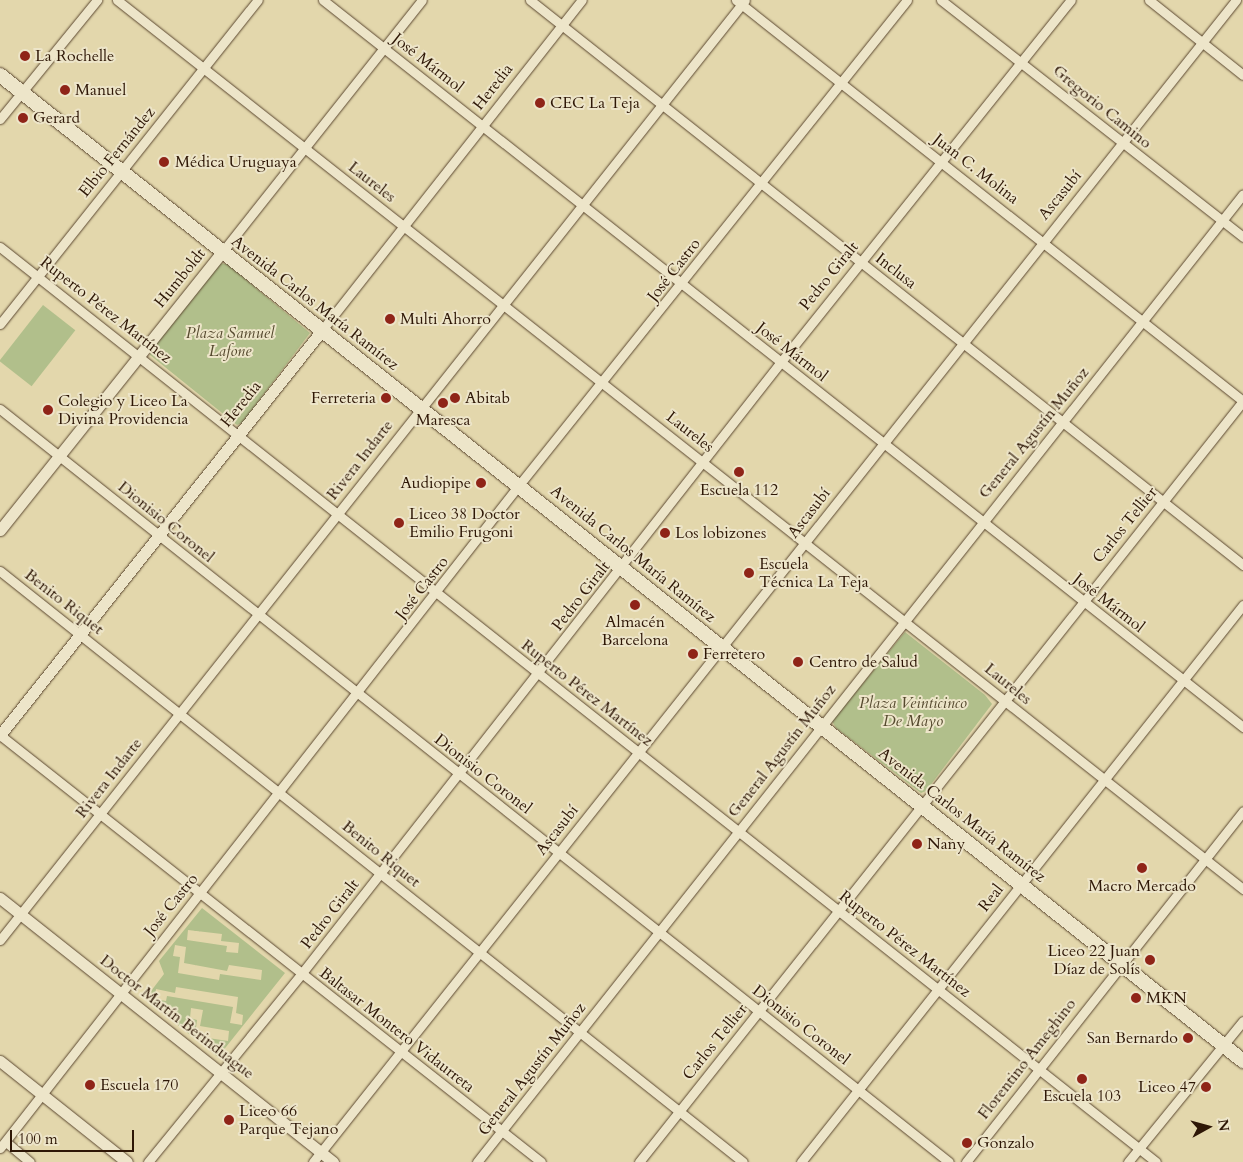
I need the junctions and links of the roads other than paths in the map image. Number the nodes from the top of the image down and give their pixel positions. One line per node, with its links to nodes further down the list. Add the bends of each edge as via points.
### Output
1 (97, 0): 22 (street)
2 (117, 0): 18 (street, Laureles)
3 (258, 0): 18 (street, Elbio Fernández)
4 (323, 0): 16 (street, José Mármol)
5 (422, 0): 16 (street, Humboldt)
6 (530, 0): 14 (street, Inclusa)
7 (582, 0): 14 (street, Heredia)
8 (907, 0): 21 (street, José Castro)
9 (941, 0): 17 (street, Gregorio Camino)
10 (1072, 0): 17 (street, Pedro Giralt)
11 (1149, 0): 15 (street)
12 (1236, 0): 15 (street, Ascasubí)
13 (740, 1): 21 (street, Juan C. Molina); 23 (street, Rivera Indarte)
14 (562, 25): 23 (street, Inclusa); 25 (street, Heredia)
15 (1203, 43): 20 (street); 26 (street, Ascasubí)
16 (386, 49): 25 (street, José Mármol); 27 (street, Humboldt)
17 (1022, 62): 26 (street, Gregorio Camino); 28 (street, Pedro Giralt)
18 (204, 69): 27 (street, Laureles); 29 (street, Elbio Fernández)
19 (0, 75): 22 (main road, Avenida Carlos María Ramírez)
20 (1243, 75)
21 (841, 83): 28 (street, Juan C. Molina); 30 (street, José Castro)
22 (21, 92): 24 (street); 29 (main road, Avenida Carlos María Ramírez)
23 (662, 104): 30 (street, Inclusa); 32 (street, Rivera Indarte)
24 (0, 119)
25 (483, 125): 32 (street, José Mármol); 34 (street, Heredia)
26 (1122, 142): 33 (street, Gregorio Camino); 36 (street, Ascasubí)
27 (306, 150): 34 (street, Laureles); 38 (street, Humboldt)
28 (940, 161): 36 (street, Juan C. Molina); 39 (street, Pedro Giralt)
29 (122, 170): 38 (main road, Avenida Carlos María Ramírez); 40 (street, Elbio Fernández)
30 (762, 184): 39 (street, Inclusa); 41 (street, José Castro)
31 (1243, 194): 33 (street, General Agustín Muñoz)
32 (583, 206): 41 (street, José Mármol); 42 (street, Rivera Indarte)
33 (1222, 220): 35 (street, Gregorio Camino); 43 (street, General Agustín Muñoz)
34 (403, 225): 42 (street, Laureles); 45 (street, Heredia)
35 (1243, 237)
36 (1043, 240): 43 (street, Juan C. Molina); 46 (street, Ascasubí)
37 (0, 247): 40 (street, Ruperto Pérez Martínez)
38 (223, 252): 45 (main road, Avenida Carlos María Ramírez); 47 (street, Humboldt)
39 (860, 262): 46 (street, Inclusa); 48 (street, Pedro Giralt)
40 (37, 276): 44 (street, Elbio Fernández); 47 (street, Ruperto Pérez Martínez)
41 (683, 284): 48 (street, José Mármol); 49 (street, José Castro)
42 (503, 304): 49 (street, Laureles); 51 (street, Rivera Indarte)
43 (1142, 321): 50 (street, Juan C. Molina); 53 (street, General Agustín Muñoz)
44 (0, 324)
45 (322, 330): 51 (main road, Avenida Carlos María Ramírez); 54 (street, Heredia)
46 (962, 342): 53 (street, Inclusa); 55 (street, Ascasubí)
47 (138, 355): 54 (street, Ruperto Pérez Martínez); 56 (street, Humboldt)
48 (780, 363): 55 (street, José Mármol); 57 (street, Pedro Giralt)
49 (604, 384): 57 (street, Laureles); 58 (street, José Castro)
50 (1243, 401): 59 (street, Carlos Tellier)
51 (420, 408): 58 (main road, Avenida Carlos María Ramírez); 60 (street, Rivera Indarte)
52 (0, 409): 56 (street, Dionisio Coronel)
53 (1062, 422): 59 (street, Inclusa); 61 (street, General Agustín Muñoz)
54 (238, 434): 60 (street, Ruperto Pérez Martínez); 63 (street, Heredia)
55 (885, 441): 61 (street, José Mármol); 64 (street, Ascasubí)
56 (59, 455): 62 (street, Humboldt); 63 (street, Dionisio Coronel)
57 (704, 462): 64 (street, Laureles); 66 (street, Pedro Giralt)
58 (519, 485): 66 (main road, Avenida Carlos María Ramírez); 68 (street, José Castro)
59 (1164, 502): 65 (street, Inclusa); 69 (street, Carlos Tellier)
60 (338, 513): 68 (street, Ruperto Pérez Martínez); 71 (street, Rivera Indarte)
61 (984, 520): 69 (street, José Mármol); 72 (street, General Agustín Muñoz)
62 (0, 530)
63 (159, 535): 71 (street, Dionisio Coronel); 73 (street, Heredia)
64 (805, 543): 72 (street, Laureles); 74 (street, Ascasubí)
65 (1243, 565)
66 (622, 568): 74 (main road, Avenida Carlos María Ramírez); 75 (street, Pedro Giralt)
67 (0, 571): 73 (street, Benito Riquet)
68 (438, 593): 75 (street, Ruperto Pérez Martínez); 77 (street, José Castro)
69 (1082, 602): 76 (street, José Mármol); 78 (street, Carlos Tellier)
70 (1243, 605): 76 (street, Real)
71 (257, 615): 77 (street, Dionisio Coronel); 79 (street, Rivera Indarte)
72 (904, 619): 78 (street, Laureles); 80 (street, General Agustín Muñoz)
73 (82, 634): 79 (street, Benito Riquet); 82 (street, Heredia)
74 (721, 647): 80 (main road, Avenida Carlos María Ramírez); 83 (street, Ascasubí)
75 (540, 673): 83 (street, Ruperto Pérez Martínez); 84 (street, Pedro Giralt)
76 (1184, 680): 81 (street, José Mármol); 85 (street, Real)
77 (357, 694): 84 (street, Dionisio Coronel); 86 (street, José Castro)
78 (1005, 701): 85 (street, Laureles); 87 (street, Carlos Tellier)
79 (180, 713): 86 (street, Benito Riquet); 89 (street, Rivera Indarte)
80 (820, 725): 87 (main road, Avenida Carlos María Ramírez); 90 (street, General Agustín Muñoz)
81 (1243, 727)
82 (0, 735): 89 (street, Baltasar Montero Vidaurreta)
83 (637, 751): 90 (street, Ruperto Pérez Martínez); 91 (street, Ascasubí)
84 (458, 773): 91 (street, Dionisio Coronel); 93 (street, Pedro Giralt)
85 (1104, 780): 92 (street, Laureles); 94 (street, Real)
86 (281, 792): 93 (street, Benito Riquet); 96 (street, José Castro)
87 (922, 805): 94 (main road, Avenida Carlos María Ramírez); 98 (street, Carlos Tellier)
88 (1243, 811): 92 (street, Florentino Ameghino)
89 (100, 814): 96 (street, Baltasar Montero Vidaurreta); 99 (street, Rivera Indarte)
90 (738, 832): 98 (street, Ruperto Pérez Martínez); 100 (street, General Agustín Muñoz)
91 (559, 853): 100 (street, Dionisio Coronel); 102 (street, Ascasubí)
92 (1206, 858): 95 (street, Laureles); 103 (street, Florentino Ameghino)
93 (380, 873): 102 (street, Benito Riquet); 104 (street, Pedro Giralt)
94 (1021, 884): 103 (main road, Avenida Carlos María Ramírez); 105 (street, Real)
95 (1243, 889)
96 (200, 893): 104 (street, Baltasar Montero Vidaurreta); 106 (street, José Castro)
97 (0, 898): 99 (street, Doctor Martín Berinduague)
98 (839, 912): 105 (street, Ruperto Pérez Martínez); 107 (street, Carlos Tellier)
99 (20, 914): 101 (street, Rivera Indarte); 106 (street, Doctor Martín Berinduague)
100 (660, 932): 107 (street, Dionisio Coronel); 109 (street, General Agustín Muñoz)
101 (0, 940)
102 (481, 952): 109 (street, Benito Riquet); 111 (street, Ascasubí)
103 (1122, 963): 110 (main road, Avenida Carlos María Ramírez); 114 (street, Florentino Ameghino)
104 (302, 973): 111 (street, Baltasar Montero Vidaurreta); 115 (street, Pedro Giralt)
105 (937, 990): 114 (street, Ruperto Pérez Martínez); 116 (street, Real)
106 (120, 993): 115 (street, Doctor Martín Berinduague); 117 (street, José Castro)
107 (759, 1011): 116 (street, Dionisio Coronel); 118 (street, Carlos Tellier)
108 (1243, 1021): 110 (street)
109 (581, 1032): 118 (street, Benito Riquet); 119 (street, General Agustín Muñoz)
110 (1224, 1046): 113 (main road, Avenida Carlos María Ramírez); 121 (street)
111 (401, 1052): 119 (street, Baltasar Montero Vidaurreta); 122 (street, Ascasubí)
112 (0, 1061): 117 (street)
113 (1243, 1061)
114 (1038, 1068): 121 (street, Ruperto Pérez Martínez); 134 (street, Florentino Ameghino)
115 (221, 1073): 122 (street, Doctor Martín Berinduague); 125 (street, Pedro Giralt)
116 (858, 1090): 132 (street, Real); 133 (street, Dionisio Coronel)
117 (42, 1095): 120 (street, José Castro); 124 (street)
118 (680, 1111): 130 (street, Carlos Tellier); 131 (street, Benito Riquet)
119 (502, 1131): 128 (street, General Agustín Muñoz); 129 (street, Baltasar Montero Vidaurreta)
120 (3, 1145): 123 (street)
121 (1139, 1149): 135 (street); 136 (street, Ruperto Pérez Martínez)
122 (321, 1152): 126 (street, Ascasubí); 127 (street, Doctor Martín Berinduague)
123 (30, 1162)
124 (127, 1162)
125 (148, 1162)
126 (313, 1162)
127 (333, 1162)
128 (478, 1162)
129 (541, 1162)
130 (639, 1162)
131 (743, 1162)
132 (801, 1162)
133 (949, 1162)
134 (966, 1162)
135 (1128, 1162)
136 (1156, 1162)

